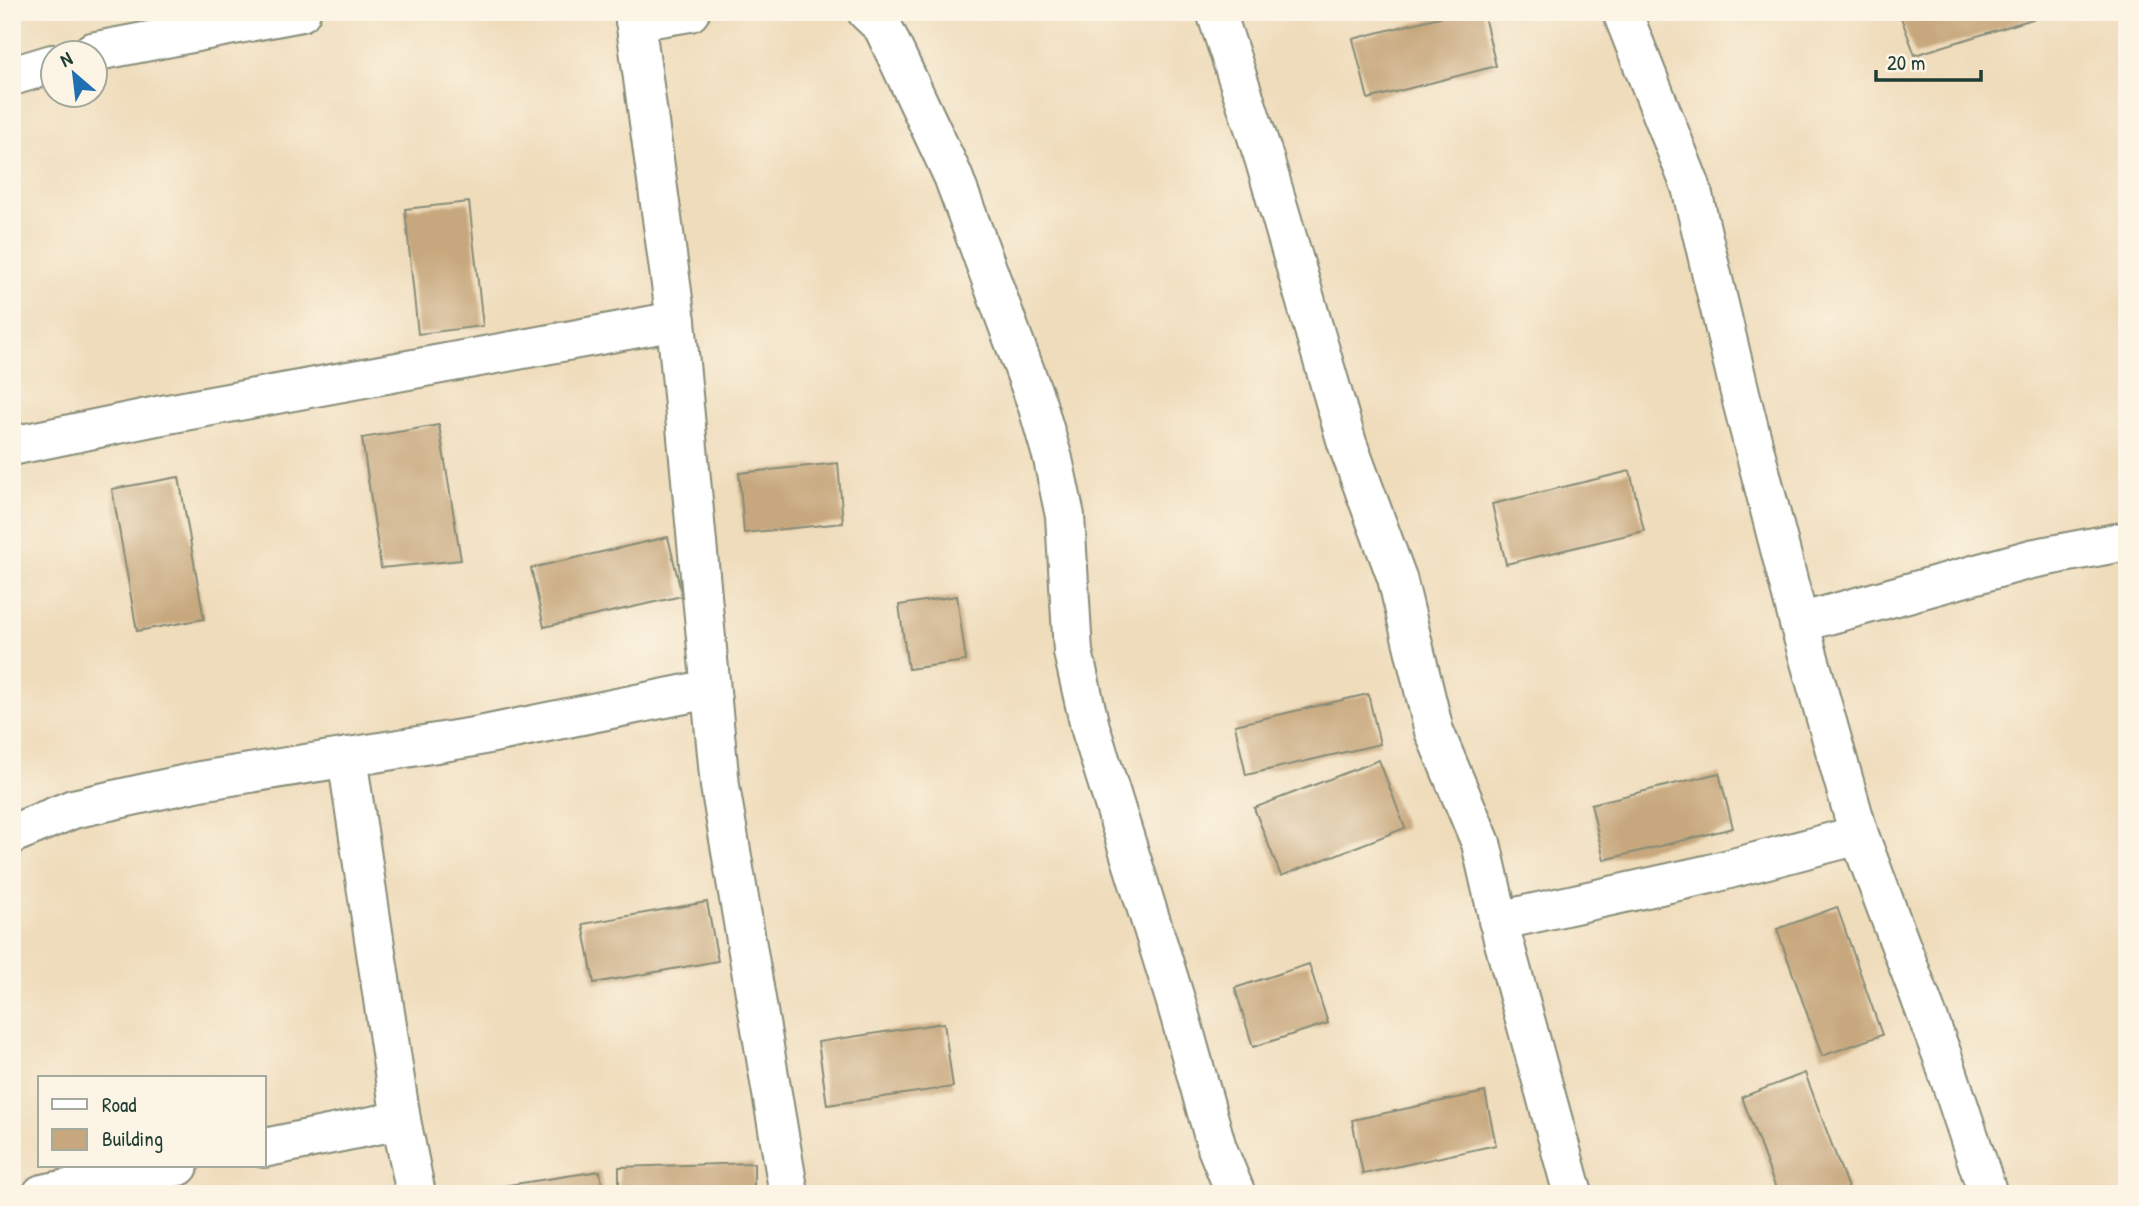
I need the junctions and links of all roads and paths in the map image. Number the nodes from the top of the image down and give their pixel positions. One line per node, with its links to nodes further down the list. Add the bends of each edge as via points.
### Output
1 (300, 12): 7 (street)
2 (690, 12): 6 (street)
3 (867, 12): 25 (street, via 883,27 953,176 1037,404 1065,516 1073,652 1090,727 1177,1002 1217,1148)
4 (1216, 12): 18 (street, via 1347,443 1397,578 1434,731 1481,843)
5 (1622, 12): 13 (street, via 1691,187)
6 (634, 17): 10 (street)
7 (108, 49)
8 (38, 68): 9 (street)
9 (12, 76)
10 (676, 321): 11 (street); 14 (street)
11 (12, 446)
12 (2127, 541): 13 (street, via 2031,559)
13 (1799, 623): 17 (street)
14 (710, 689): 15 (street, via 474,737); 24 (street, via 720,786)
15 (347, 757): 16 (street, via 200,781 74,809); 19 (street)
16 (12, 834)
17 (1859, 835): 18 (street); 27 (street, via 1942,1055)
18 (1499, 921): 26 (street)
19 (401, 1121): 20 (street); 23 (street)
20 (266, 1148)
21 (169, 1168): 22 (street)
22 (41, 1194)
23 (416, 1194)
24 (789, 1194)
25 (1236, 1194)
26 (1573, 1194)
27 (1988, 1194)

